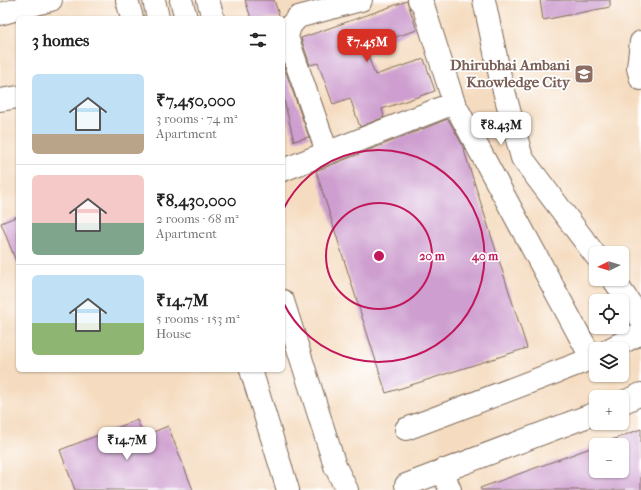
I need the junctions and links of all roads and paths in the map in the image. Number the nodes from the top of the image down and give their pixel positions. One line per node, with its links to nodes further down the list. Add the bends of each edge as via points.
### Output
1 (50, 0): 9 (main road)
2 (127, 0): 10 (main road)
3 (154, 0): 11 (main road)
4 (181, 0): 12 (main road)
5 (208, 0): 13 (main road)
6 (361, 0): 19 (main road, via 298,17 290,26 287,37)
7 (419, 0): 18 (main road, via 423,5)
8 (484, 0): 21 (main road, via 500,76 522,158)
9 (0, 14)
10 (131, 16)
11 (158, 16)
12 (185, 16)
13 (212, 16)
14 (641, 42): 15 (main road, via 638,68)
15 (641, 79)
16 (16, 97): 17 (main road)
17 (0, 100)
18 (454, 103): 19 (main road); 26 (main road)
19 (327, 152): 20 (main road)
20 (285, 169)
21 (589, 247)
22 (618, 286): 24 (main road)
23 (285, 307): 32 (main road)
24 (641, 319)
25 (641, 333): 27 (main road)
26 (592, 342)
27 (624, 342)
28 (589, 359): 31 (main road)
29 (252, 372): 35 (main road)
30 (589, 416): 33 (main road)
31 (406, 429)
32 (335, 466): 36 (main road); 37 (main road)
33 (442, 470): 34 (main road); 38 (main road)
34 (406, 485)
35 (288, 487)
36 (341, 490)
37 (347, 490)
38 (450, 490)

